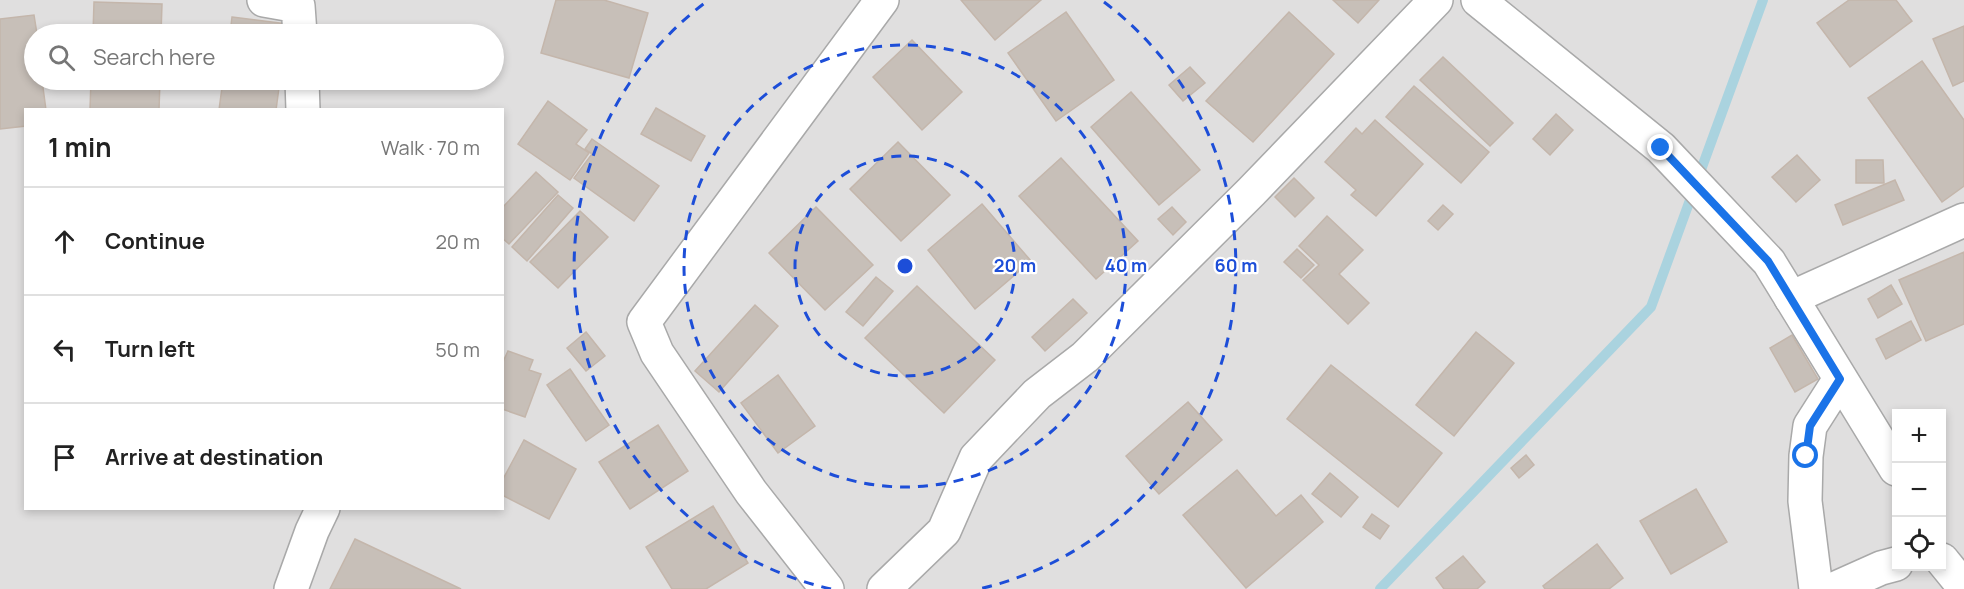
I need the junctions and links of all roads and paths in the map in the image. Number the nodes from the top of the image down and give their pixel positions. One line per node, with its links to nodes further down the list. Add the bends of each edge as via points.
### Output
1 (264, 0): 5 (street, via 298,6)
2 (882, 0): 17 (street, via 644,322 657,352 751,492)
3 (1436, 0): 18 (street, via 1243,200 1085,357 1037,394 976,458 944,531)
4 (1478, 0): 9 (street, via 1661,148 1768,261)
5 (299, 24)
6 (302, 90): 7 (street)
7 (303, 108)
8 (1964, 220): 9 (street)
9 (1791, 298): 10 (street)
10 (1840, 379): 11 (street); 19 (street, via 1810,426 1806,456 1805,501)
11 (1892, 464)
12 (322, 510): 16 (street)
13 (1892, 565): 20 (street)
14 (1946, 566): 15 (street)
15 (1964, 587)
16 (291, 589)
17 (827, 589)
18 (884, 589)
19 (1816, 589)
20 (1834, 589)

